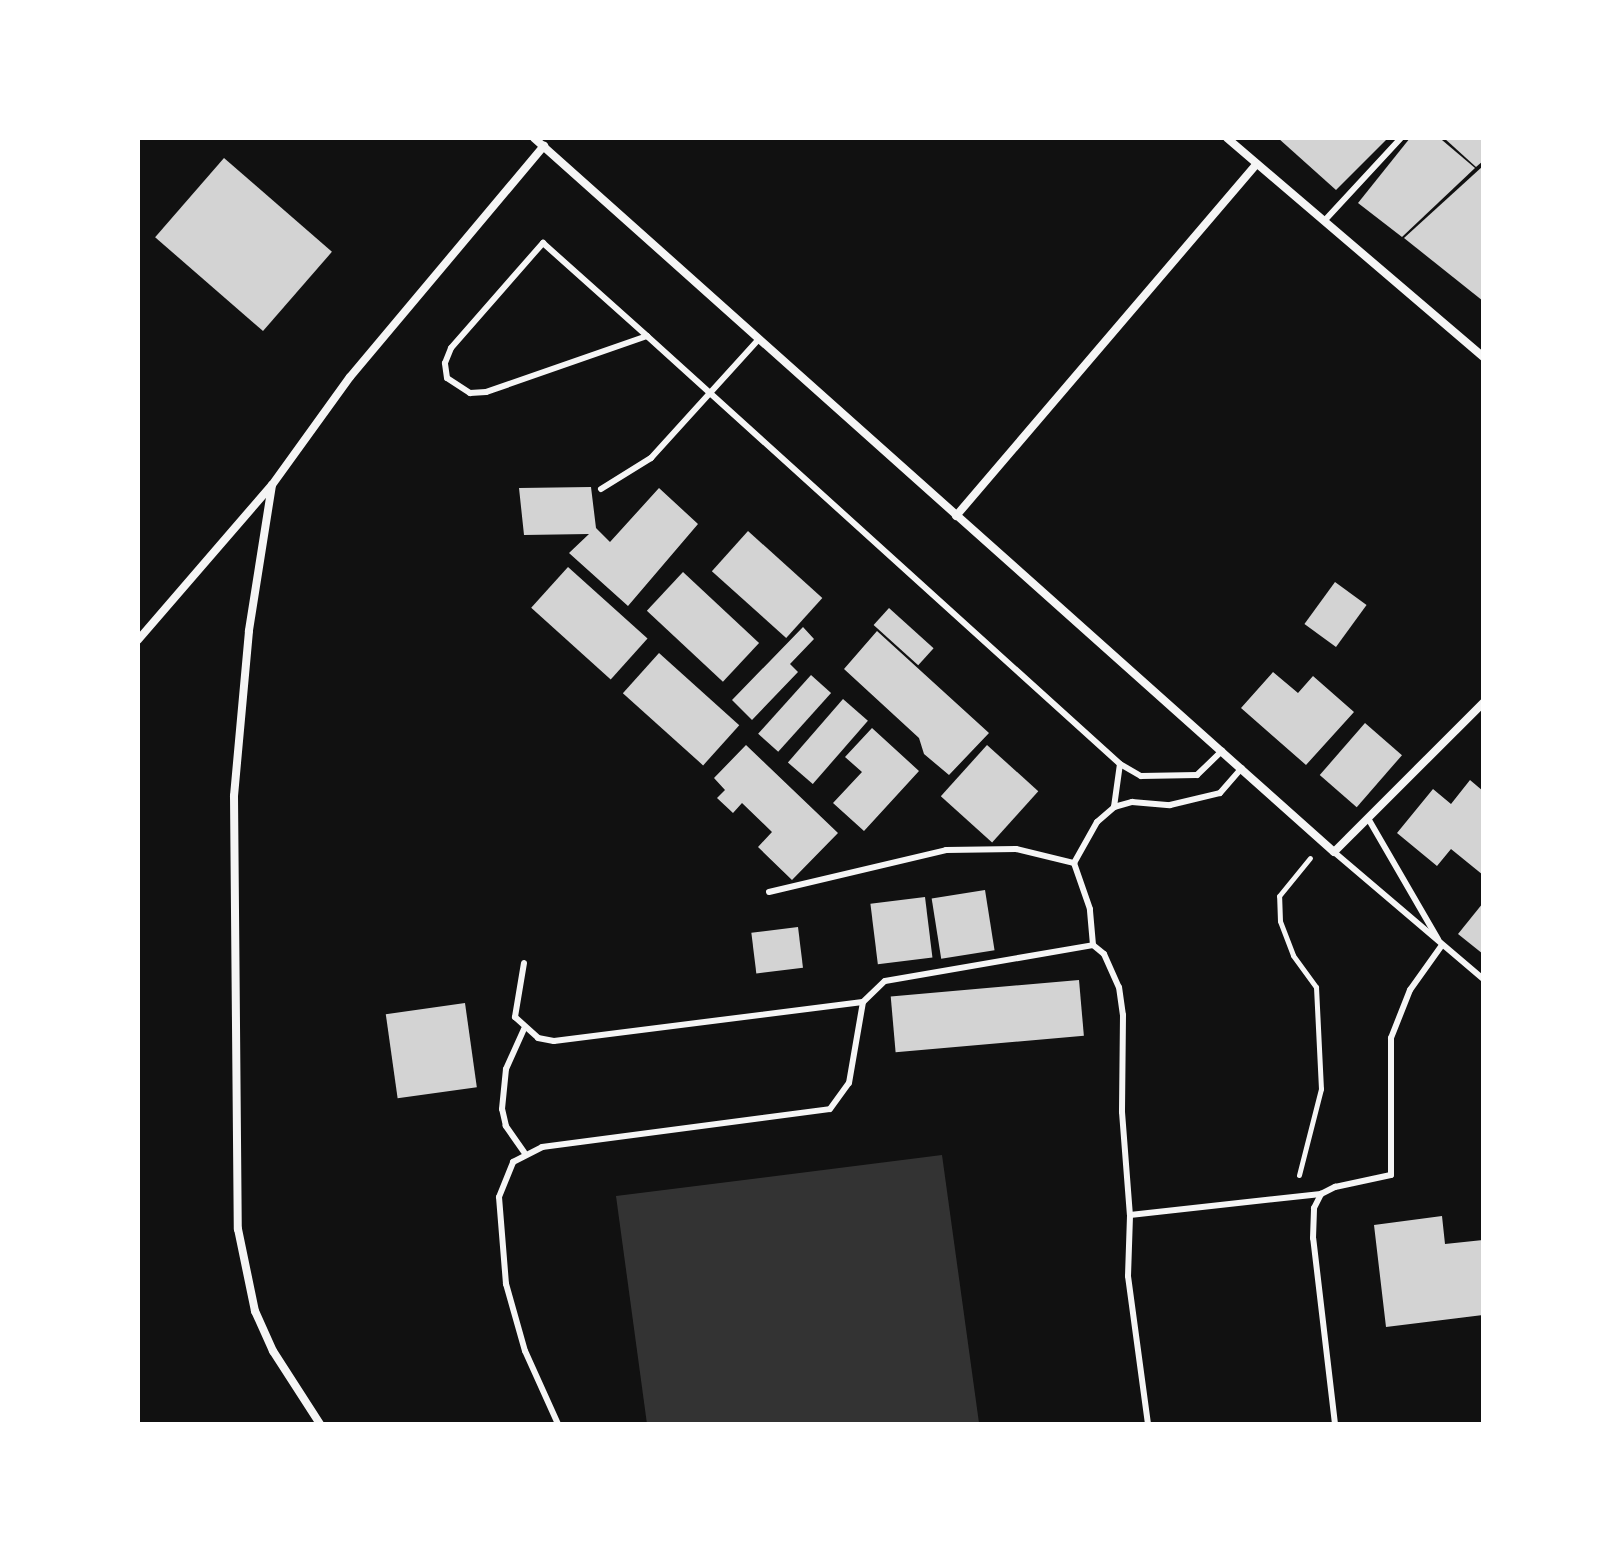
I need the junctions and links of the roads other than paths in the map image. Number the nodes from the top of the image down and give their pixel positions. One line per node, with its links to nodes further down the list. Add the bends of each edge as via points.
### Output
1 (534, 138): 4 (street)
2 (1227, 138): 5 (street)
3 (1401, 138): 6 (lane)
4 (544, 146): 8 (street); 11 (street, via 350,377)
5 (1257, 164): 6 (street); 13 (street)
6 (1326, 219): 9 (street)
7 (647, 336): 7 (lane, via 543,243 451,348 447,378 456,387 486,392); 10 (lane)
8 (758, 340): 10 (lane); 13 (street)
9 (1483, 357)
10 (710, 393): 12 (lane, via 651,458); 17 (lane)
11 (272, 485): 14 (street); 33 (street, via 249,631 234,796 238,1229 255,1311 273,1351)
12 (601, 489)
13 (956, 516): 16 (street)
14 (138, 640)
15 (1483, 703): 20 (street)
16 (1222, 751): 17 (lane, via 1197,775 1141,776); 18 (street)
17 (1120, 764): 19 (lane)
18 (1243, 767): 19 (lane, via 1220,793 1170,805 1132,802); 21 (street)
19 (1114, 807): 22 (lane, via 1097,822)
20 (1369, 820): 21 (street); 25 (lane)
21 (1334, 852): 25 (lane)
22 (1074, 863): 23 (lane, via 1016,849 946,850); 24 (lane, via 1087,892)
23 (769, 892)
24 (1093, 945): 28 (lane, via 904,975 885,981); 32 (lane, via 1104,954 1121,1001)
25 (1442, 945): 27 (lane); 31 (lane, via 1410,990 1391,1038 1391,1175 1357,1180)
26 (524, 963): 29 (lane, via 515,1017)
27 (1483, 979)
28 (863, 1002): 29 (lane, via 554,1041); 30 (lane, via 849,1083 830,1109)
29 (524, 1029): 30 (lane, via 502,1092 506,1126)
30 (524, 1152): 34 (lane, via 513,1162 499,1197 506,1284 525,1351)
31 (1321, 1194): 32 (lane); 36 (lane, via 1313,1238)
32 (1130, 1215): 35 (lane, via 1128,1276)
33 (320, 1424)
34 (558, 1424)
35 (1148, 1424)
36 (1335, 1424)

